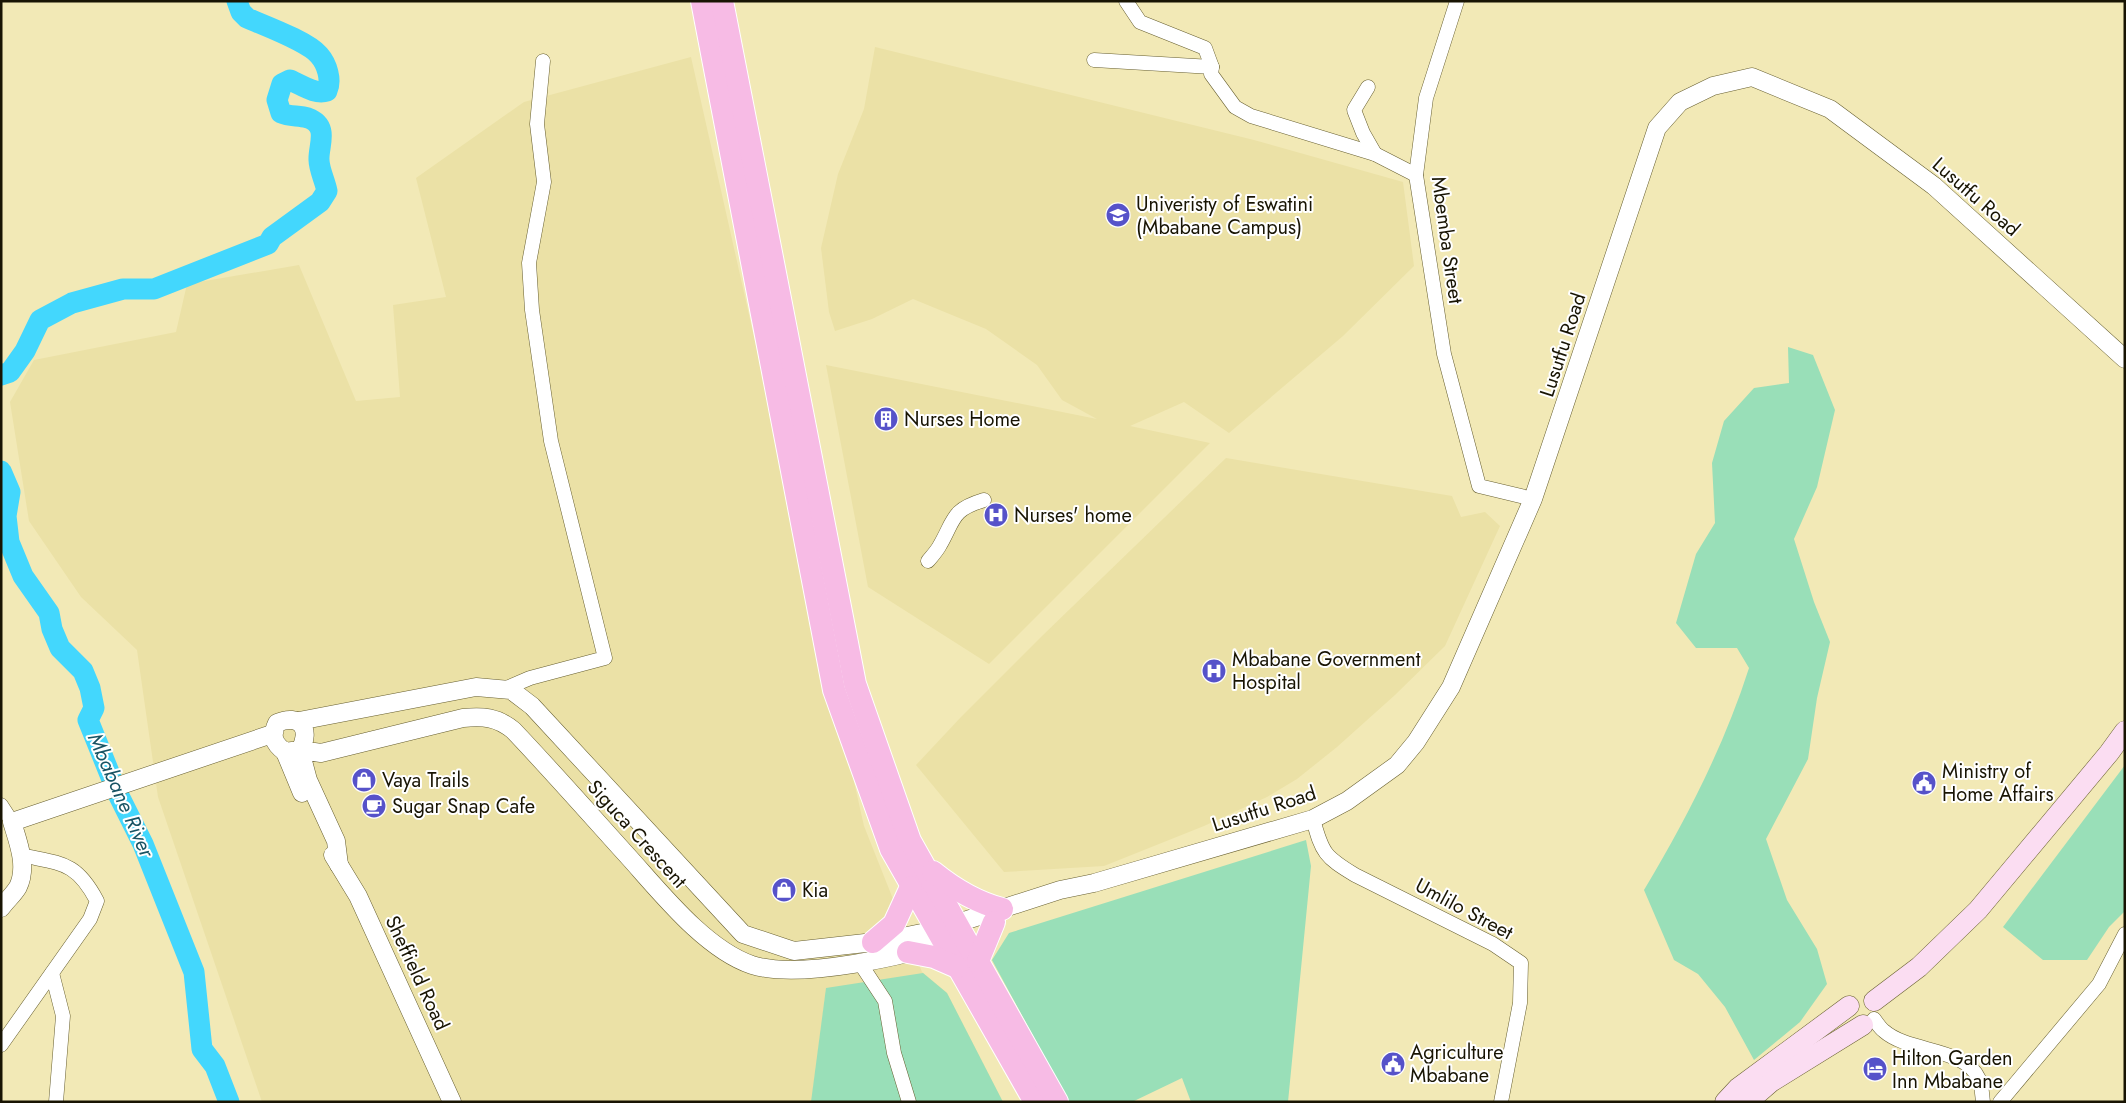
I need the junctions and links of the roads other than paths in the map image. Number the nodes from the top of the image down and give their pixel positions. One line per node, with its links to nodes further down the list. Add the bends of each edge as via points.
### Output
1 (702, 1): 30 (main road, via 834,690 891,849)
2 (722, 1): 29 (main road, via 854,684 910,841)
3 (1126, 1): 8 (street, via 1140,22 1205,48)
4 (1468, 1): 5 (street)
5 (1455, 8): 11 (street, Mbemba Street, via 1426,98)
6 (1094, 60): 8 (street)
7 (542, 61): 16 (street, via 537,124 544,182 529,263 532,310 551,441 605,658 530,678)
8 (1212, 67): 10 (street, via 1212,74 1225,95 1251,116)
9 (1368, 87): 10 (street, via 1354,110)
10 (1375, 154): 11 (street)
11 (1416, 174): 13 (street, Mbemba Street, via 1444,354 1479,486)
12 (2125, 359): 13 (street, Lusutfu Road, via 1934,186 1830,110 1752,76 1720,84 1680,102 1657,128)
13 (1533, 499): 25 (street, Lusutfu Road, via 1451,687 1416,742 1397,765 1347,801)
14 (984, 500): 15 (street, via 955,515)
15 (928, 561)
16 (502, 690): 17 (street); 18 (street, Siguca Crescent, via 476,687); 35 (street, Siguca Crescent, via 511,690 532,706 743,934 794,951)
17 (494, 718): 22 (street, via 463,718); 37 (street, Siguca Crescent, via 513,730 680,914 724,952 752,965 789,970)
18 (299, 721): 20 (street, via 288,718 277,723); 21 (street, via 305,731 304,742)
19 (2125, 731): 40 (main road, via 1978,910)
20 (272, 734): 21 (street, via 275,745); 26 (street)
21 (292, 751): 22 (street); 23 (street); 28 (street, via 324,842)
22 (331, 751): 23 (street, via 318,762)
23 (308, 780): 28 (street, via 336,841)
24 (1, 805): 26 (street)
25 (1313, 819): 32 (street, Lusutfu Road, via 1060,890); 47 (street, Umlilo Street, via 1320,846 1334,862 1493,944 1521,963 1520,1003)
26 (12, 822): 27 (street)
27 (21, 855): 31 (street, via 18,886); 39 (street, via 70,866 88,883 97,900 90,919)
28 (340, 864): 43 (street, Sheffield Road, via 358,896)
29 (924, 866): 32 (main road); 33 (main road)
30 (911, 887): 33 (main road); 35 (main road, via 894,924)
31 (1, 908)
32 (998, 916): 33 (street, Lusutfu Road); 38 (main road)
33 (950, 933): 35 (street, Siguca Crescent); 36 (street, Siguca Crescent); 38 (main road)
34 (2125, 934): 51 (street, via 2099,984)
35 (873, 942)
36 (908, 952): 37 (street, Siguca Crescent); 38 (main road)
37 (860, 963): 44 (street, via 885,1001 894,1053)
38 (968, 964): 45 (main road); 46 (main road)
39 (52, 973): 41 (street); 42 (street, via 64,1016)
40 (1870, 1015): 48 (main road, via 1851,1019 1849,1006 1738,1088); 49 (main road); 50 (street, via 1884,1031 1899,1041 1957,1058 1972,1067 1979,1080)
41 (1, 1045)
42 (56, 1102)
43 (452, 1102)
44 (909, 1102)
45 (1035, 1102)
46 (1057, 1102)
47 (1501, 1102)
48 (1725, 1102)
49 (1748, 1102)
50 (1983, 1102)
51 (2000, 1102)

